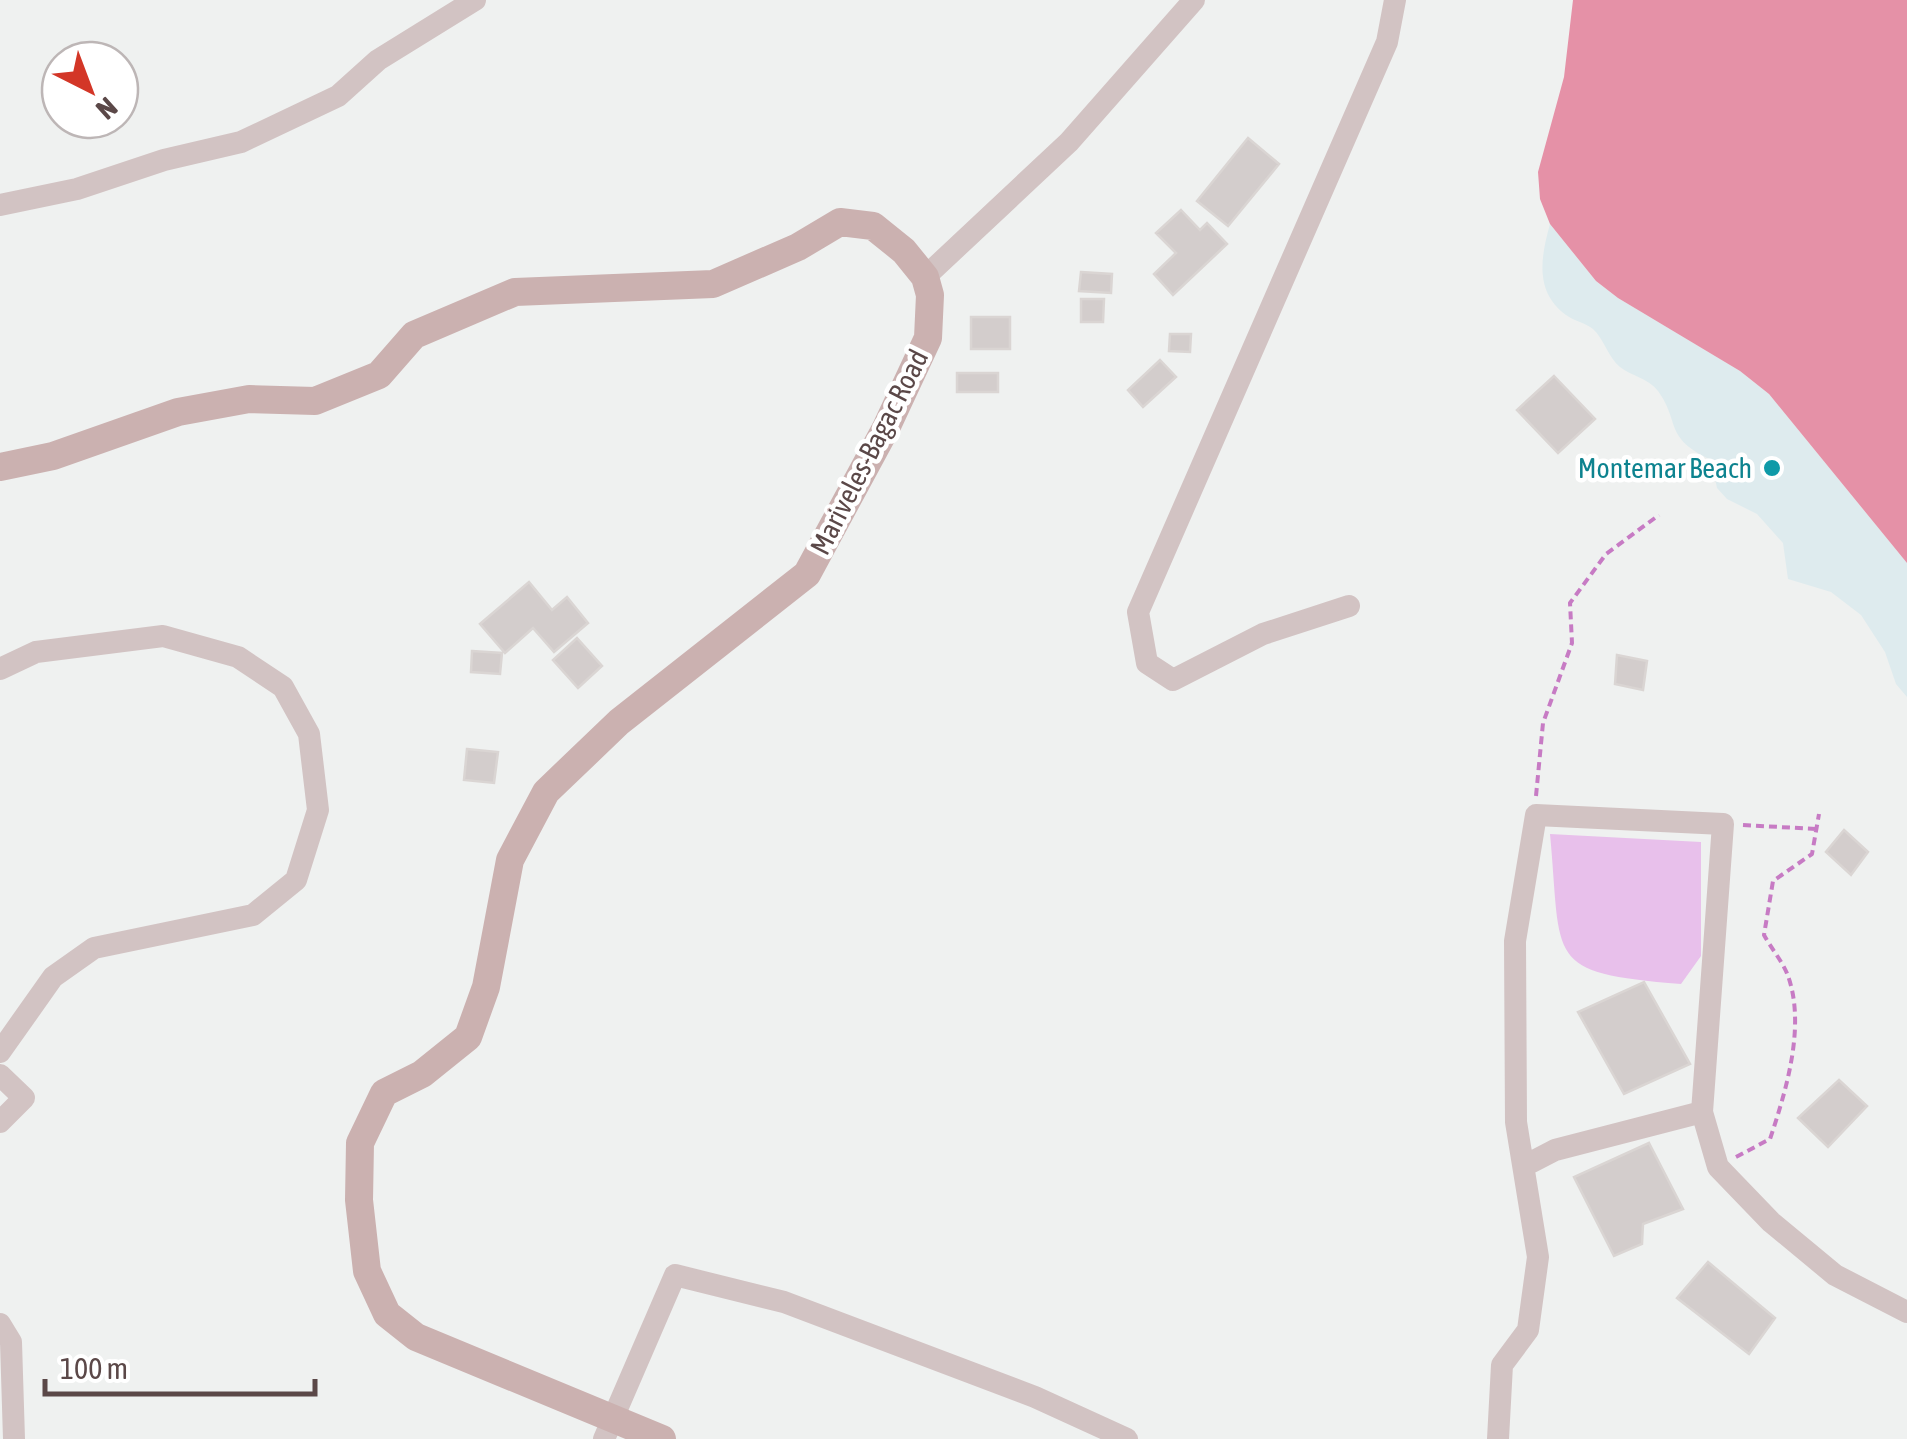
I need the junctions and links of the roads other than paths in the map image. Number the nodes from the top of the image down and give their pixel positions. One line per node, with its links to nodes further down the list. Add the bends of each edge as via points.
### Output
1 (476, 0): 4 (street, via 405,41 338,96 240,142)
2 (1194, 0): 5 (street, via 1070,142)
3 (1395, 0): 7 (street, via 1387,42 1138,612 1147,664 1173,680 1263,634)
4 (0, 205)
5 (925, 277): 6 (main road, via 873,226 840,222 713,284 515,292 414,336 378,375 316,401 249,399 178,412 53,456); 16 (main road, Mariveles-Bagac Road, via 928,338 806,574 620,722 546,792 510,860 486,987 468,1037 422,1074 384,1093 360,1143 367,1271 387,1314 416,1337)
6 (0, 467)
7 (1349, 606)
8 (0, 669): 9 (street, via 36,652 163,636 238,658 283,688 309,734 318,810 296,880 253,915 94,948 53,977)
9 (0, 1052)
10 (0, 1075): 12 (street, via 24,1098)
11 (1702, 1112): 13 (street, via 1556,1150); 13 (street, via 1724,824 1536,816 1515,941 1516,1122); 14 (street, via 1718,1167 1771,1222 1835,1274)
12 (0, 1122)
13 (1526, 1165): 20 (street, via 1537,1272 1528,1330 1502,1366)
14 (1907, 1312)
15 (0, 1324): 17 (street, via 11,1342)
16 (608, 1429): 18 (main road, Mariveles-Bagac Road); 19 (street, via 675,1275 784,1302 1035,1396)
17 (14, 1439)
18 (662, 1439)
19 (1127, 1439)
20 (1498, 1439)

